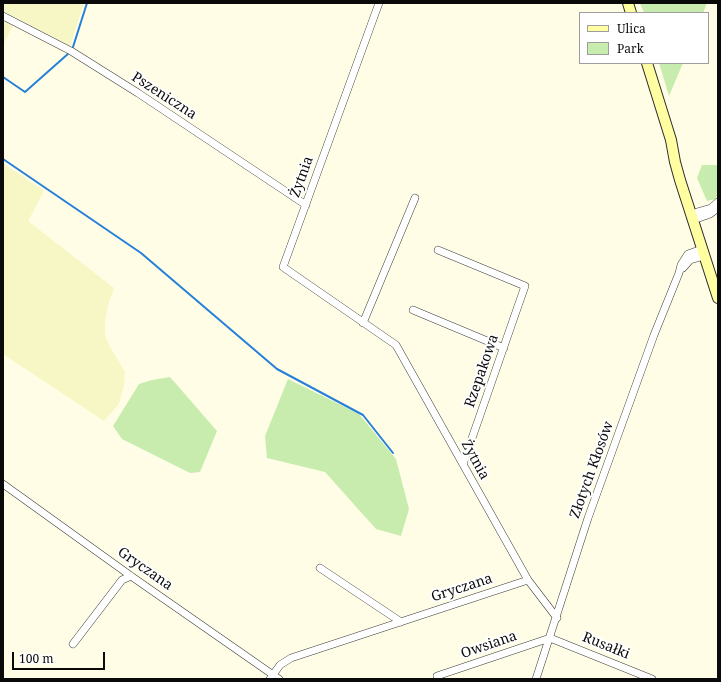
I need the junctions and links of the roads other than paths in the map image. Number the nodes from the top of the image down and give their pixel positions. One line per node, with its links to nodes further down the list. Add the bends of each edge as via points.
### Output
1 (379, 3): 6 (street, Żytnia)
2 (3, 16): 6 (street, Pszeniczna, via 71,51)
3 (647, 64): 8 (main road, via 671,140 675,162)
4 (415, 198): 14 (street)
5 (718, 202): 8 (street)
6 (306, 205): 14 (street, Żytnia, via 283,267)
7 (718, 208): 8 (street, via 710,214)
8 (696, 215): 10 (main road)
9 (438, 250): 15 (street, Rzepakowa, via 525,286)
10 (705, 252): 11 (main road); 12 (main road); 21 (street, Złotych Kłosów, via 693,252 685,257 681,264 588,518)
11 (718, 280)
12 (718, 298)
13 (413, 310): 15 (street)
14 (363, 323): 16 (street, Żytnia, via 396,345)
15 (504, 348): 16 (street, Rzepakowa)
16 (463, 464): 20 (street, Żytnia)
17 (3, 484): 19 (street, Gryczana)
18 (320, 568): 22 (street)
19 (130, 576): 24 (street, via 122,580); 26 (street, Gryczana)
20 (528, 580): 21 (street, Żytnia); 22 (street, Gryczana)
21 (557, 618): 23 (street, Złotych Kłosów)
22 (401, 622): 26 (street, Gryczana, via 291,658 280,665)
23 (550, 638): 25 (street, Owsiana); 27 (street, Złotych Kłosów); 28 (street, Rusałki)
24 (73, 644)
25 (437, 676)
26 (274, 678)
27 (536, 679)
28 (652, 679)

